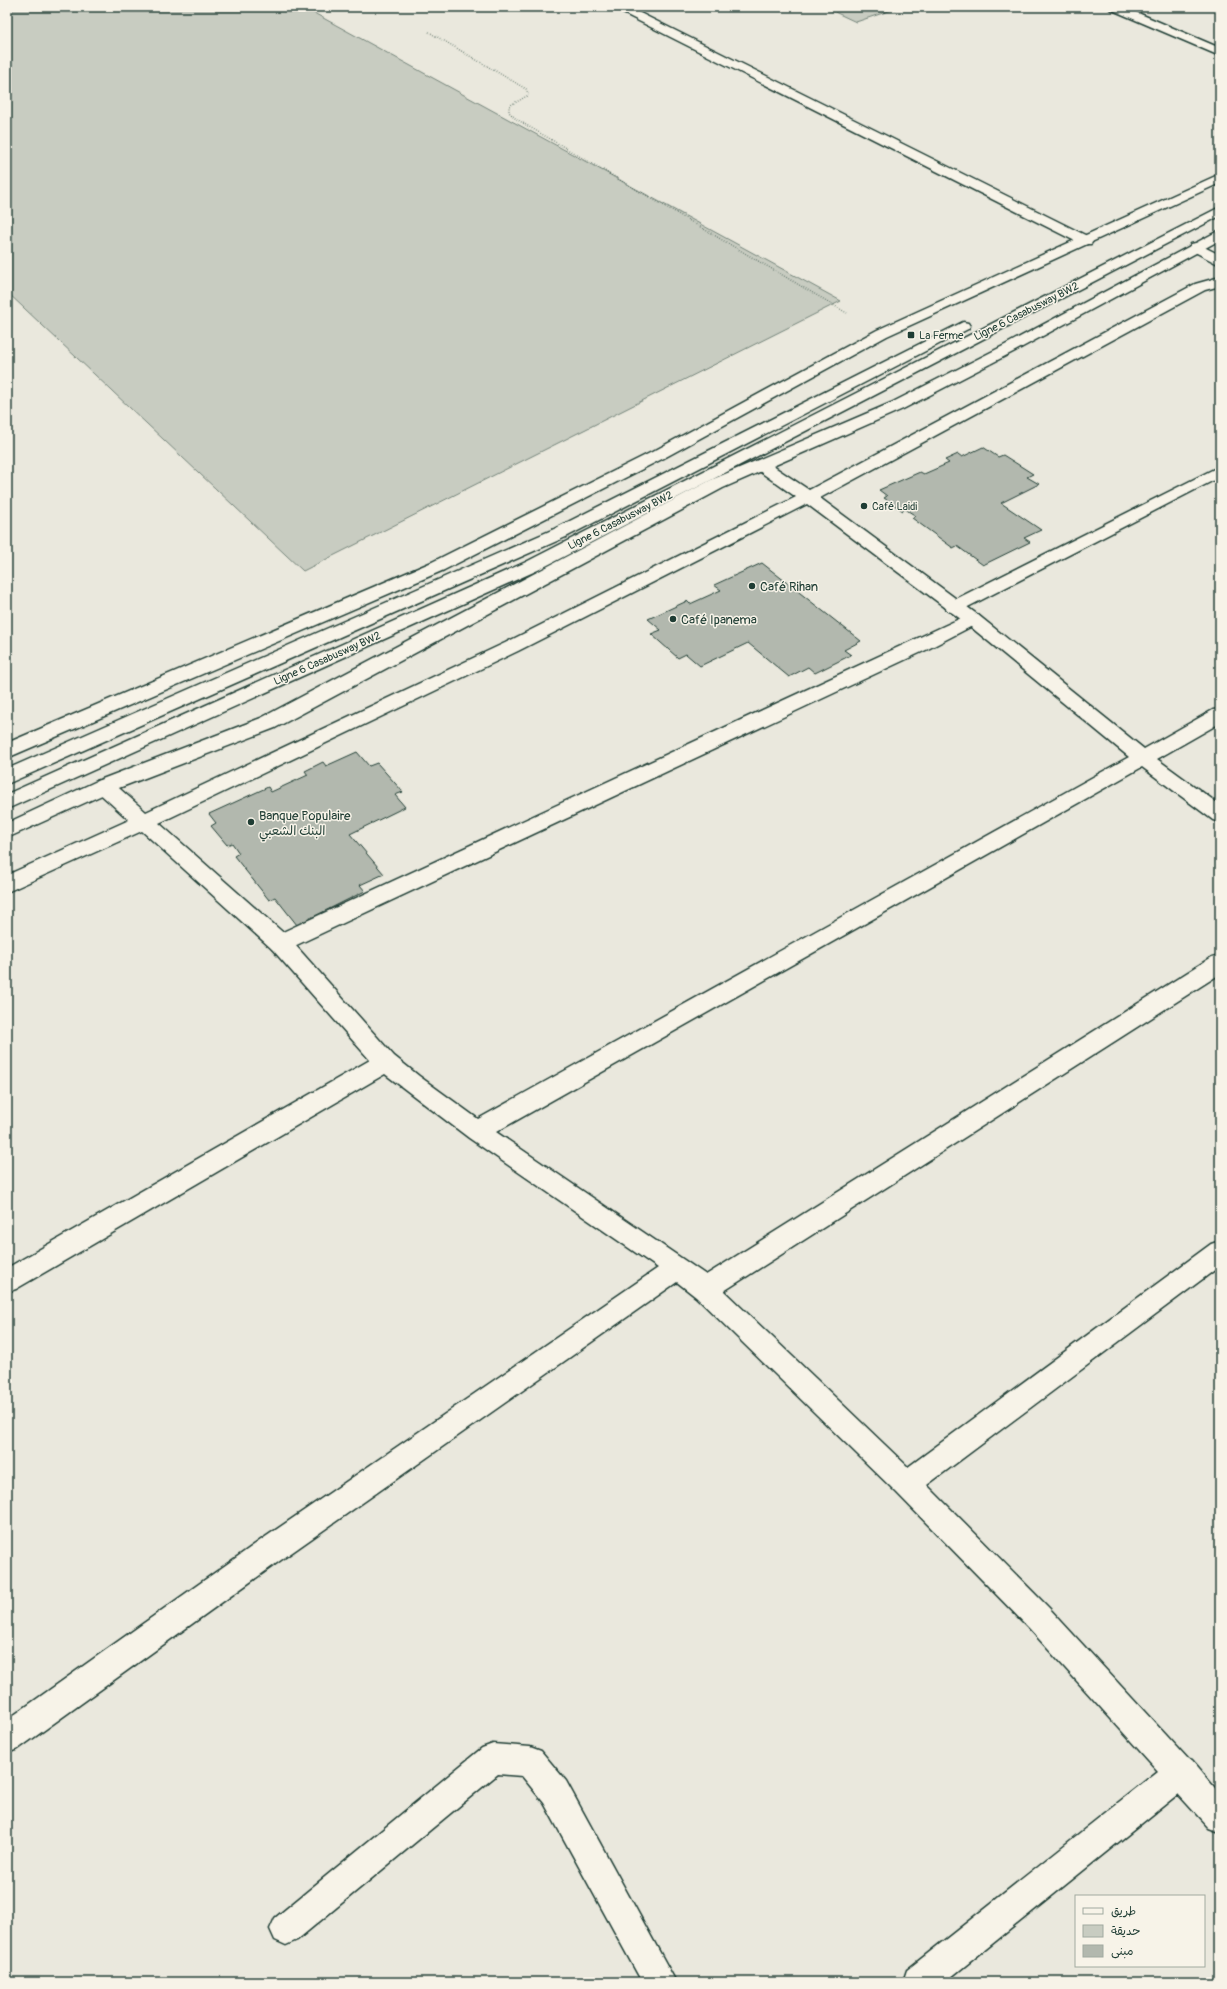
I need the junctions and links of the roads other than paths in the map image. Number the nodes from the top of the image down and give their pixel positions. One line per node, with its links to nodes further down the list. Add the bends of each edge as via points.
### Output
1 (619, 7): 8 (street)
2 (1114, 7): 3 (street)
3 (1220, 52)
4 (1220, 178): 8 (street)
5 (1220, 195): 20 (street, Ligne 6 Casabusway BW2, via 560,533)
6 (1220, 211): 22 (street, Ligne 6 Casabusway BW2, via 532,566)
7 (1220, 234): 9 (street)
8 (1086, 241): 18 (street, via 882,333 658,455 438,566)
9 (1196, 247): 10 (street); 12 (street, via 951,379 897,406)
10 (1220, 261)
11 (1220, 282): 14 (street, via 1200,287)
12 (761, 465): 14 (street); 21 (street, via 717,484 268,723)
13 (1220, 471): 15 (street)
14 (808, 497): 15 (street); 24 (street, via 510,648)
15 (954, 607): 16 (street)
16 (972, 619): 19 (street); 27 (street, via 913,650)
17 (1220, 715): 19 (street)
18 (7, 751)
19 (1144, 759): 23 (street); 30 (street)
20 (7, 777)
21 (104, 786): 24 (street); 25 (street)
22 (7, 802)
23 (1220, 815)
24 (144, 822): 26 (street); 27 (street)
25 (7, 831)
26 (7, 884)
27 (280, 943): 29 (street)
28 (1220, 963): 34 (street)
29 (386, 1062): 30 (street); 33 (street)
30 (476, 1131): 32 (street)
31 (1220, 1252): 35 (street)
32 (678, 1268): 34 (street); 36 (street, via 271,1550)
33 (7, 1281)
34 (705, 1289): 35 (street)
35 (907, 1484): 37 (street, via 1039,1618)
36 (7, 1738)
37 (1181, 1772): 38 (street); 41 (street)
38 (1220, 1816)
39 (286, 1929): 40 (street, via 493,1759 530,1762 555,1792)
40 (660, 1982)
41 (919, 1982)

